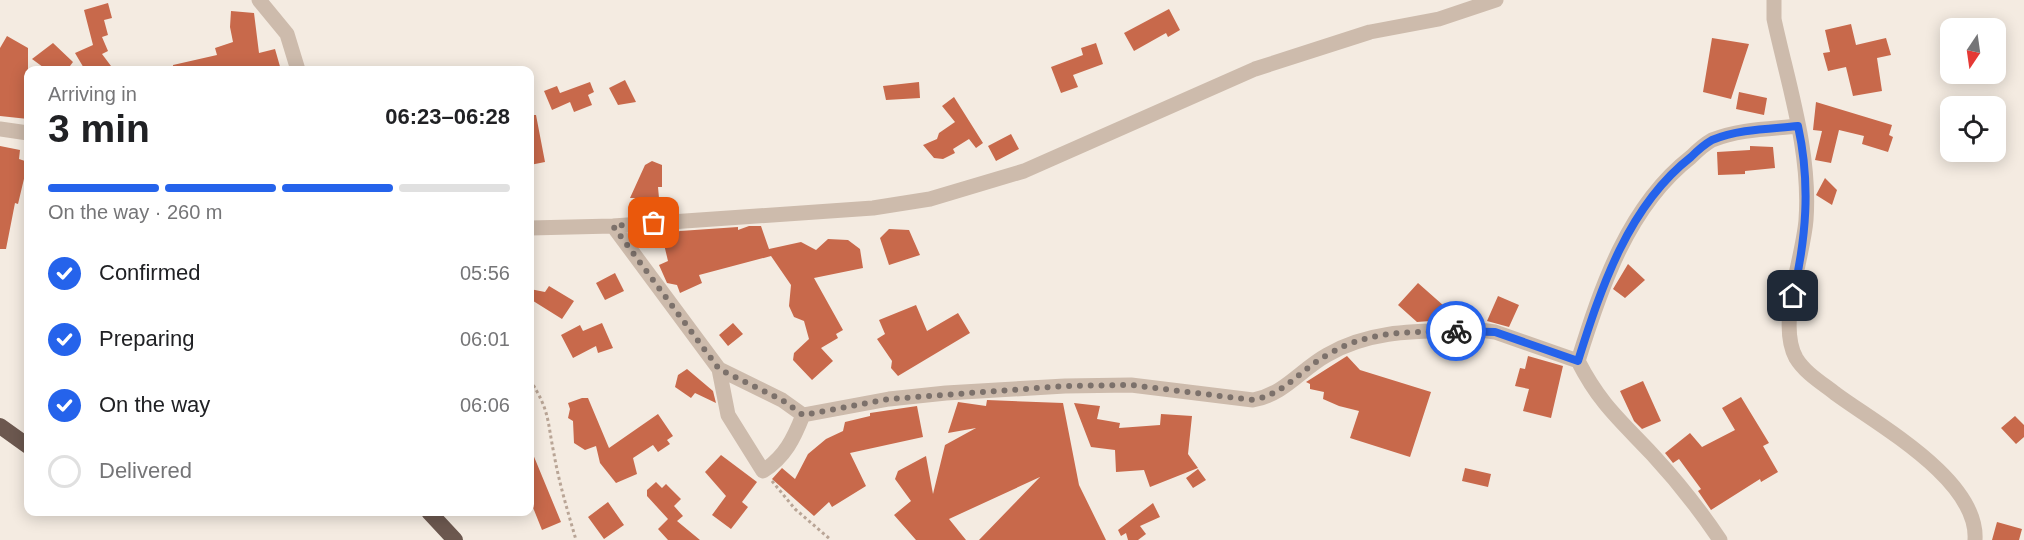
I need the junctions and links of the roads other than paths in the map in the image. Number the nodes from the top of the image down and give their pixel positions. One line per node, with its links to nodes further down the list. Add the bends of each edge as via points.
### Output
1 (259, 0): 4 (street, via 287,34)
2 (1496, 0): 8 (street, via 1439,19 1370,32 1255,69 1024,171 939,197 873,208)
3 (1774, 0): 5 (street, via 1774,19)
4 (297, 66)
5 (1798, 126): 10 (street, via 1740,132 1710,141 1676,168 1639,213 1613,262); 18 (street, via 1807,201 1803,247 1788,320 1796,358 1814,377 1939,471 1965,501)
6 (0, 129): 7 (street)
7 (24, 132)
8 (613, 226): 9 (street); 11 (street)
9 (534, 228)
10 (1578, 361): 12 (street, via 1495,332 1383,333 1326,355 1270,397 1253,400 1131,385 1065,386 923,395); 17 (street, via 1603,403 1675,480)
11 (719, 369): 12 (street, via 782,400); 12 (street, via 728,415 763,471 795,438)
12 (803, 415)
13 (0, 426): 14 (highway)
14 (24, 443)
15 (433, 516): 16 (highway)
16 (455, 540)
17 (1720, 540)
18 (1975, 540)

